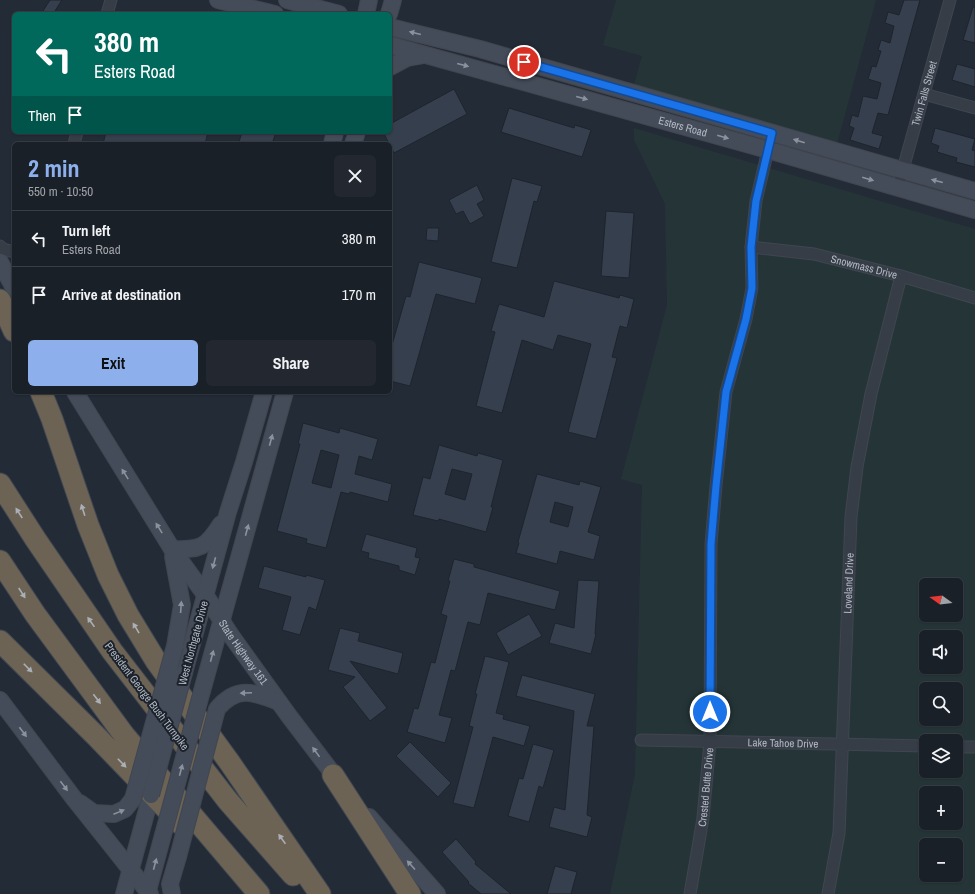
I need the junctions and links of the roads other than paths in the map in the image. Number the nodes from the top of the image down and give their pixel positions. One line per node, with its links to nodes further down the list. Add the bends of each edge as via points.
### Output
1 (111, 0): 7 (street)
2 (218, 0): 8 (main road)
3 (287, 0): 9 (main road)
4 (369, 0): 10 (main road)
5 (393, 0): 11 (main road)
6 (950, 0): 16 (street, Twin Falls Street)
7 (108, 12)
8 (266, 12)
9 (332, 12)
10 (366, 12)
11 (390, 12)
12 (392, 27): 18 (main road, Esters Road, one-way to 12, via 480,49)
13 (392, 45): 14 (main road, Esters Road)
14 (426, 54): 15 (main road, via 407,58); 19 (main road, Esters Road, one-way to 19)
15 (392, 66)
16 (924, 94): 17 (street); 20 (street, Twin Falls Street)
17 (975, 108)
18 (772, 133): 19 (street, Crested Butte Drive); 20 (main road, Esters Road, one-way to 18)
19 (768, 150): 21 (main road, Esters Road, one-way to 21); 25 (street, Crested Butte Drive, via 756,201)
20 (902, 171): 21 (street, Twin Falls Street); 22 (main road, Esters Road, one-way to 20)
21 (898, 187): 23 (main road, Esters Road)
22 (975, 191)
23 (975, 210)
24 (0, 246): 26 (street)
25 (751, 247): 28 (street, Snowmass Drive, via 814,254); 47 (street, Crested Butte Drive, via 752,288 726,392 711,544)
26 (12, 251)
27 (0, 262): 29 (main road)
28 (901, 276): 30 (street, Snowmass Drive); 48 (street, Loveland Drive, via 871,394 857,467 852,510)
29 (12, 284)
30 (975, 298)
31 (0, 300): 32 (highway)
32 (12, 327)
33 (42, 394): 60 (highway, one-way to 33, via 156,661 128,616 88,525)
34 (76, 394): 39 (main road, State Highway 161, one-way to 34)
35 (263, 394): 38 (main road, West Northgate Drive)
36 (284, 394): 42 (main road, West Northgate Drive, one-way to 36)
37 (0, 484): 59 (highway, President George Bush Turnpike, one-way to 37, via 228,801 120,663)
38 (228, 512): 39 (main road, via 211,539 200,548); 41 (main road, West Northgate Drive, one-way to 41)
39 (172, 548): 41 (main road, State Highway 161); 53 (main road, one-way to 39, bridge, via 94,813 114,814 125,809 133,799 175,646 182,604)
40 (0, 561): 58 (highway, one-way to 58, via 60,649 124,735)
41 (206, 596): 42 (main road, State Highway 161); 54 (main road, West Northgate Drive, bridge)
42 (221, 621): 45 (main road, State Highway 161); 55 (main road, West Northgate Drive, one-way to 42, bridge)
43 (0, 641): 58 (highway, one-way to 58, via 181,824)
44 (0, 700): 53 (main road, one-way to 53)
45 (279, 702): 52 (main road, State Highway 161, one-way to 45); 57 (main road, one-way to 57, bridge, via 255,693 236,694 217,709 170,884)
46 (641, 740): 47 (street, Lake Tahoe Drive)
47 (710, 742): 48 (street, Lake Tahoe Drive); 63 (street, Crested Butte Drive, via 703,818)
48 (843, 743): 49 (street, Lake Tahoe Drive); 64 (street, Loveland Drive, via 839,833)
49 (919, 746)
50 (963, 746): 51 (street)
51 (975, 747)
52 (333, 775): 61 (highway); 62 (main road, State Highway 161, one-way to 52)
53 (75, 800): 54 (main road)
54 (130, 871): 55 (main road); 56 (main road, West Northgate Drive)
55 (148, 893)
56 (124, 894)
57 (172, 894)
58 (259, 894)
59 (312, 894)
60 (320, 894)
61 (410, 894)
62 (437, 894)
63 (690, 894)
64 (828, 894)

